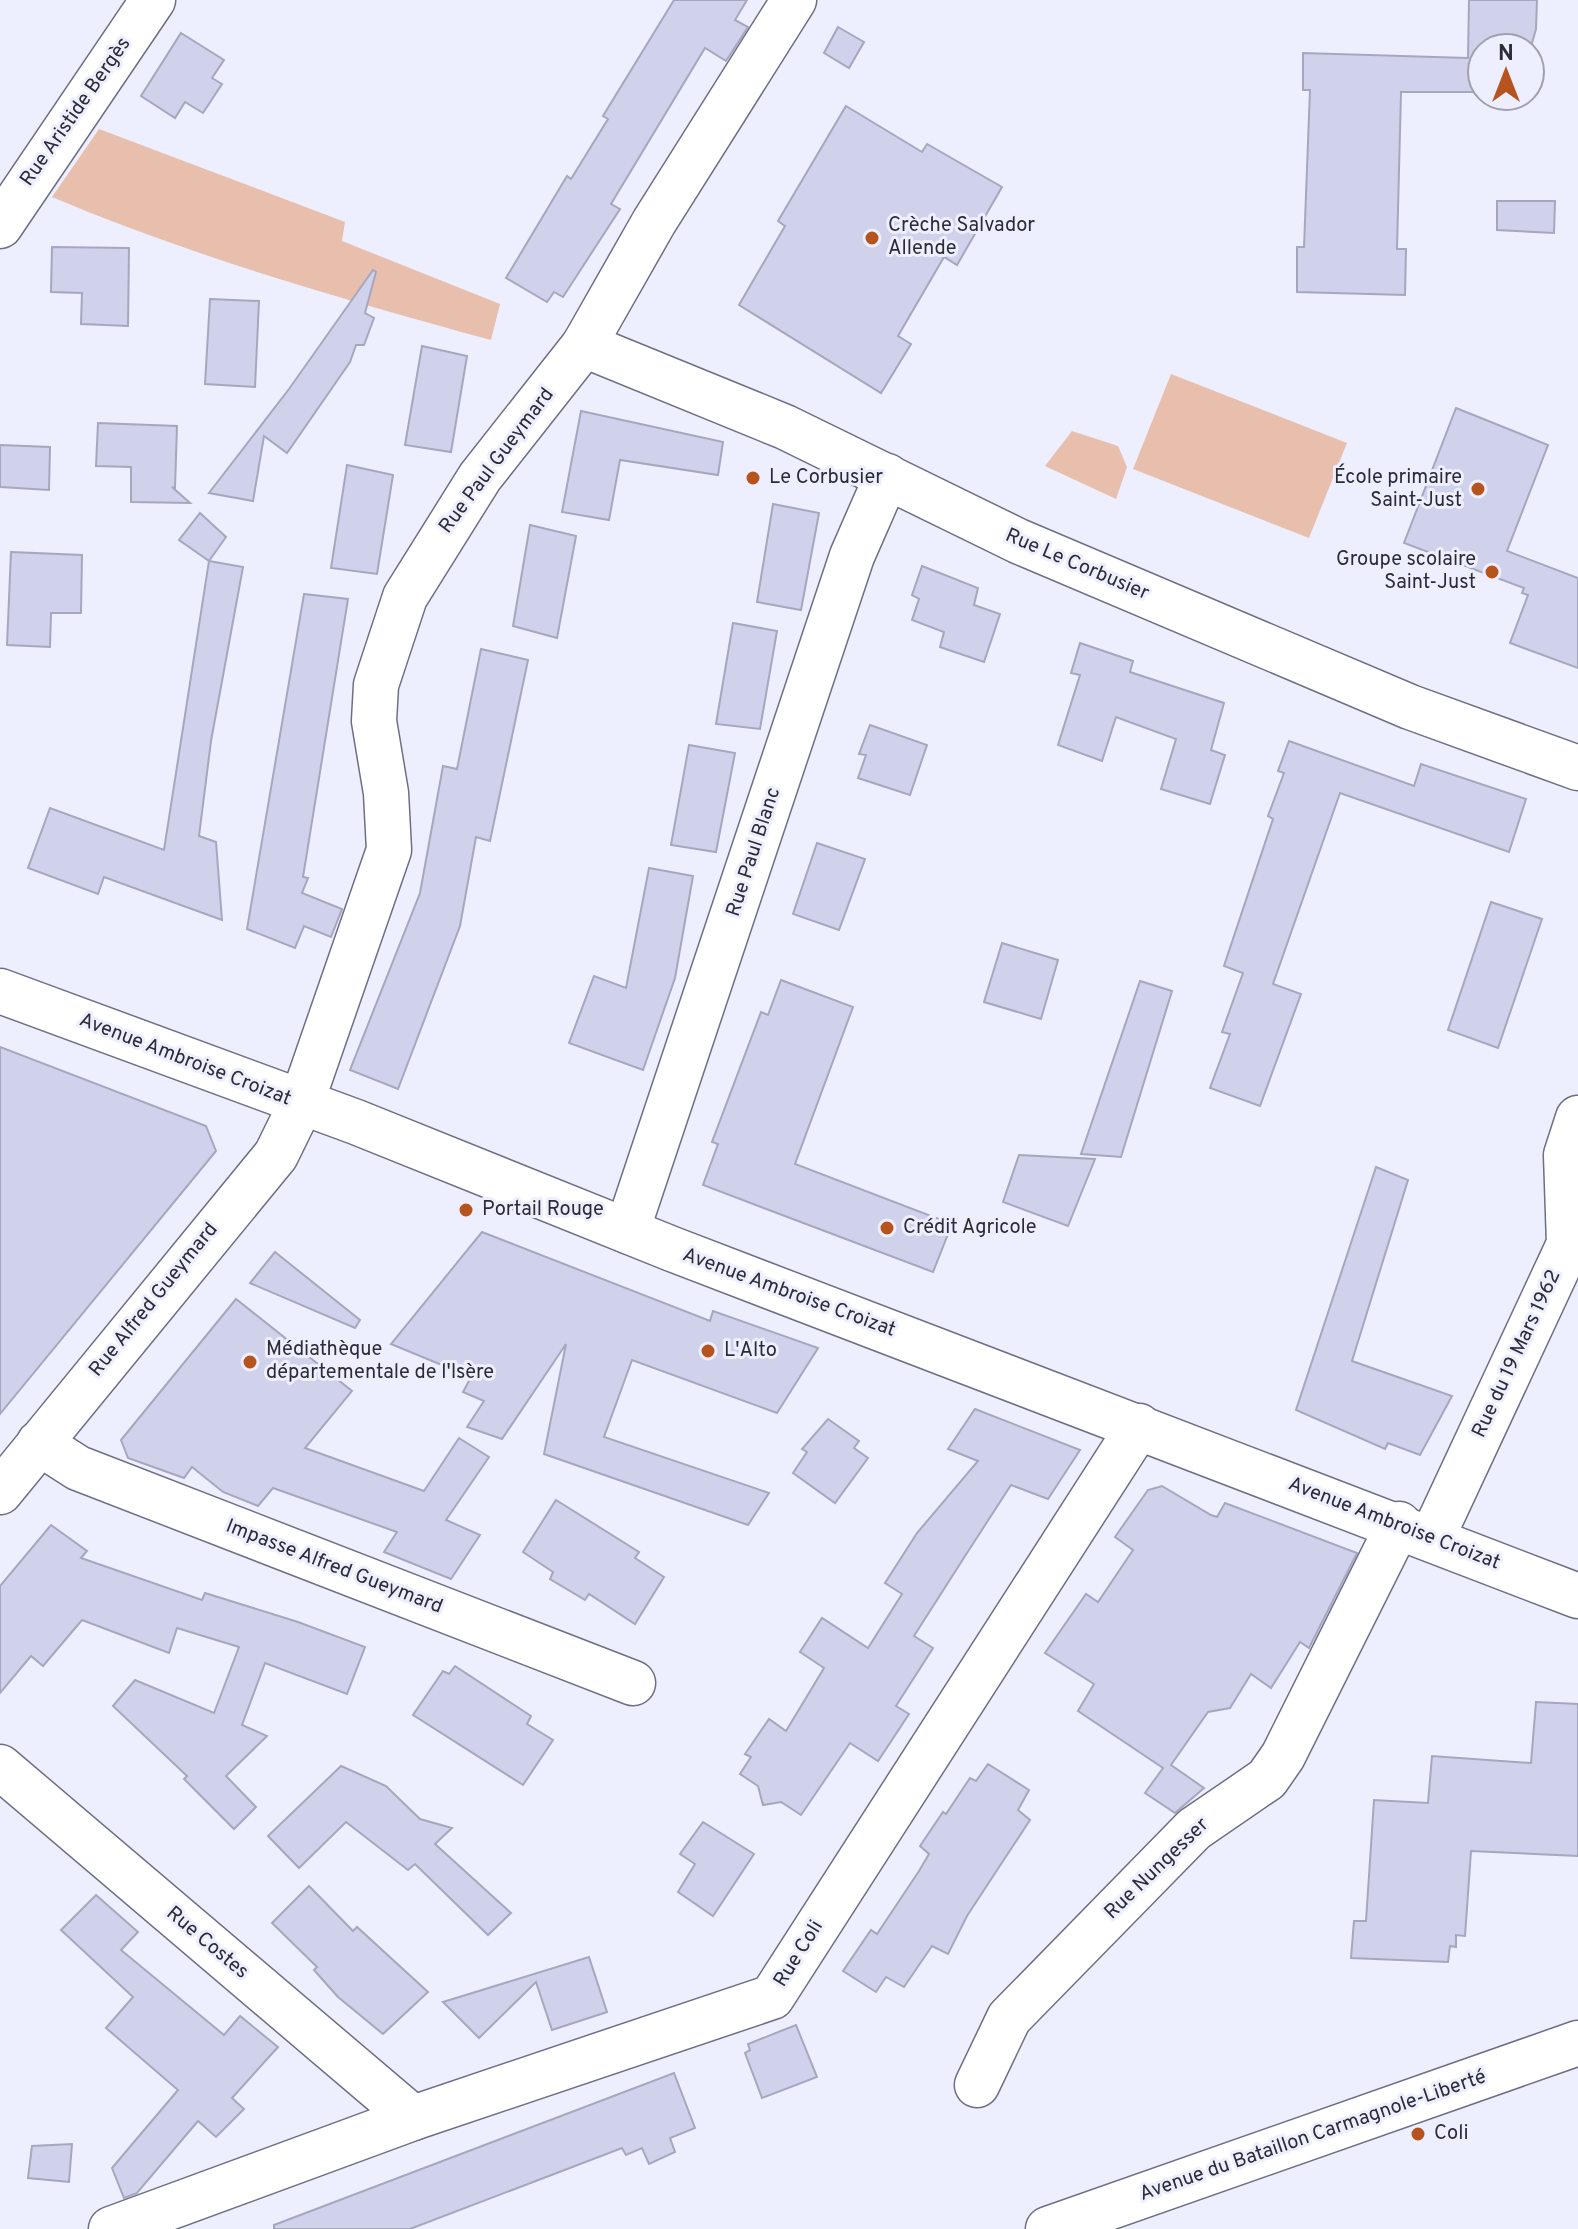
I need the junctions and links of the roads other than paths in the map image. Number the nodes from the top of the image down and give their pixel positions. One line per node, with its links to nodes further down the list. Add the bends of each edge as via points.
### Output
1 (153, 0): 3 (street, Rue Aristide Bergès)
2 (794, 0): 4 (street, Rue Paul Gueymard, via 654,222)
3 (0, 226)
4 (584, 345): 5 (street, Rue Le Corbusier, via 713,395); 8 (street, Rue Paul Gueymard, via 454,514 405,597 388,641 376,685 374,721 389,850)
5 (887, 476): 6 (street, Rue Le Corbusier, via 1018,541 1410,707); 10 (street, Rue Paul Blanc, via 852,556)
6 (1578, 768)
7 (0, 991): 8 (street, Avenue Ambroise Croizat)
8 (301, 1104): 10 (street, Avenue Ambroise Croizat); 12 (street, Rue Alfred Gueymard, via 276,1155)
9 (1578, 1118): 14 (street, Rue du 19 Mars 1962, via 1566,1155 1569,1244)
10 (627, 1231): 11 (street, Avenue Ambroise Croizat)
11 (1139, 1426): 14 (street, Avenue Ambroise Croizat); 20 (street, Rue Coli, via 772,1997)
12 (39, 1443): 13 (street, Rue Alfred Gueymard); 16 (street, Impasse Alfred Gueymard, via 78,1468)
13 (0, 1492)
14 (1415, 1531): 15 (street, Avenue Ambroise Croizat); 19 (street, Rue Nungesser, via 1267,1779 1194,1829 1009,2018)
15 (1578, 1596)
16 (633, 1683)
17 (0, 1767): 20 (street, Rue Costes)
18 (1578, 2043): 21 (street, Avenue du Bataillon Carmagnole-Liberté)
19 (977, 2085)
20 (413, 2118): 22 (street, Rue Coli)
21 (1060, 2227)
22 (111, 2229)

